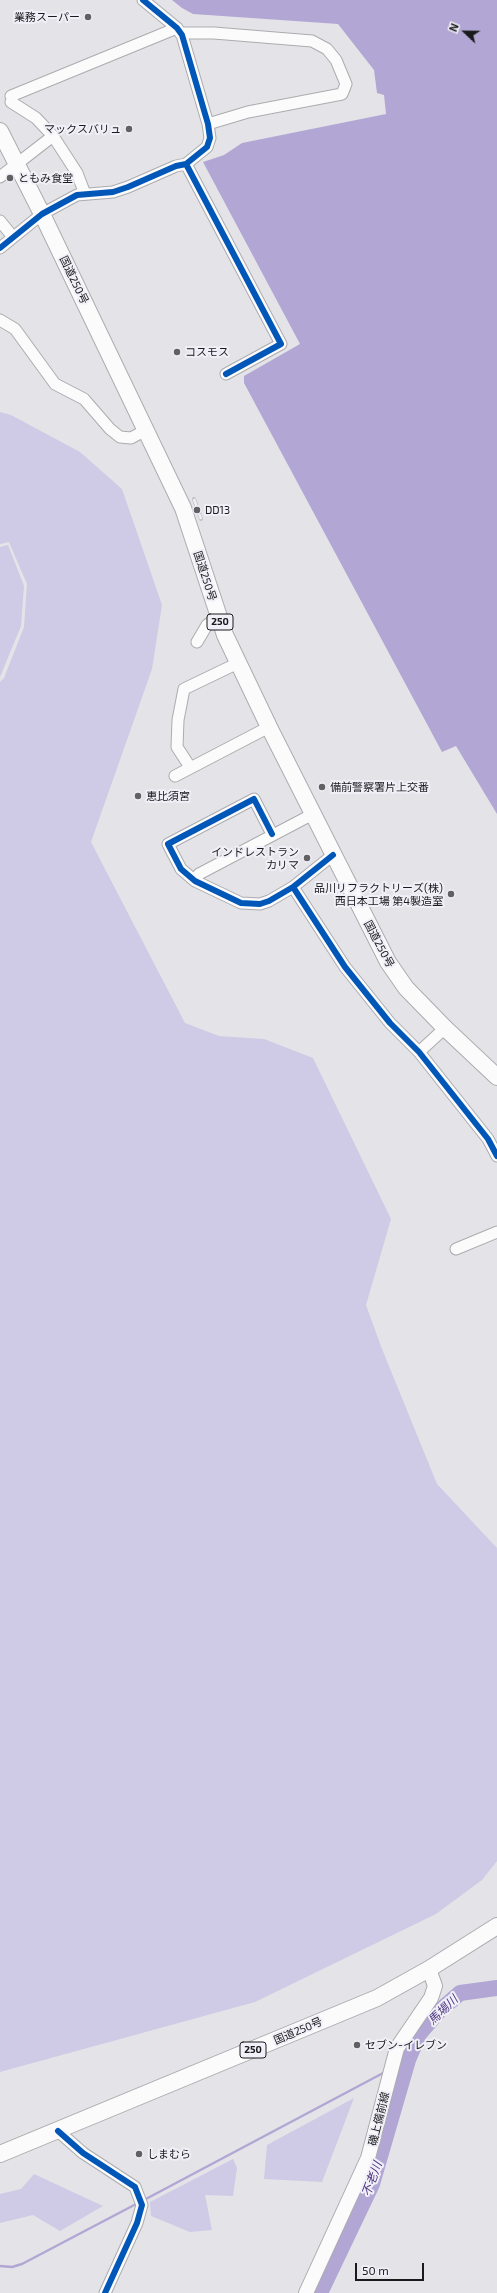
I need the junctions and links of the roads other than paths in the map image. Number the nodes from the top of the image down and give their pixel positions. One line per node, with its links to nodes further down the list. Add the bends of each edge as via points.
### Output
1 (143, 0): 2 (street)
2 (178, 31): 3 (street); 3 (street, via 312,41 327,49 336,60 346,84 342,94 248,112); 5 (street, via 11,99 36,118)
3 (208, 124): 7 (street, via 210,138 207,147)
4 (0, 131): 6 (highway, 国道250号 / 250)
5 (53, 136): 6 (street); 9 (street, via 77,173)
6 (17, 164): 8 (street); 10 (highway, 国道250号 / 250)
7 (186, 164): 9 (street, via 113,192); 15 (street, via 281,344)
8 (0, 177)
9 (85, 194): 10 (street, via 77,195)
10 (42, 214): 12 (street); 16 (highway, 国道250号 / 250)
11 (0, 221): 12 (street)
12 (13, 237): 13 (street)
13 (0, 248)
14 (0, 320): 16 (street, via 15,329 56,384 84,399 120,437 131,438)
15 (226, 374)
16 (146, 430): 17 (highway, 国道250号 / 250, via 183,508)
17 (219, 617): 18 (street, via 207,625); 19 (highway, 国道250号 / 250)
18 (197, 642)
19 (238, 663): 20 (highway, 国道250号 / 250); 21 (street, via 184,689 178,720 177,747)
20 (269, 727): 21 (street); 23 (highway, 国道250号 / 250)
21 (190, 767): 22 (street)
22 (174, 776)
23 (313, 814): 24 (street); 25 (highway, 国道250号 / 250)
24 (272, 834): 26 (street, via 199,874); 26 (street, via 254,799 168,844 181,869)
25 (333, 855): 27 (street); 28 (highway, 国道250号 / 250, via 388,962 406,988)
26 (195, 881): 27 (street, via 241,903 260,904)
27 (293, 887): 29 (street, via 345,967 390,1023)
28 (445, 1028): 29 (street); 30 (highway, 国道250号 / 250)
29 (419, 1052): 31 (street, via 488,1139)
30 (497, 1077)
31 (497, 1156)
32 (497, 1232): 33 (street)
33 (456, 1249)
34 (497, 1926): 35 (highway, 国道250号 / 250)
35 (429, 1969): 36 (highway, 国道250号 / 250, via 377,1998); 39 (main road, 磯上備前線, via 435,1986 431,1998 404,2036 391,2071 368,2158)
36 (58, 2130): 37 (highway, 国道250号 / 250); 38 (street, via 82,2153 135,2187 140,2202 137,2223)
37 (0, 2154)
38 (105, 2293)
39 (306, 2293)

